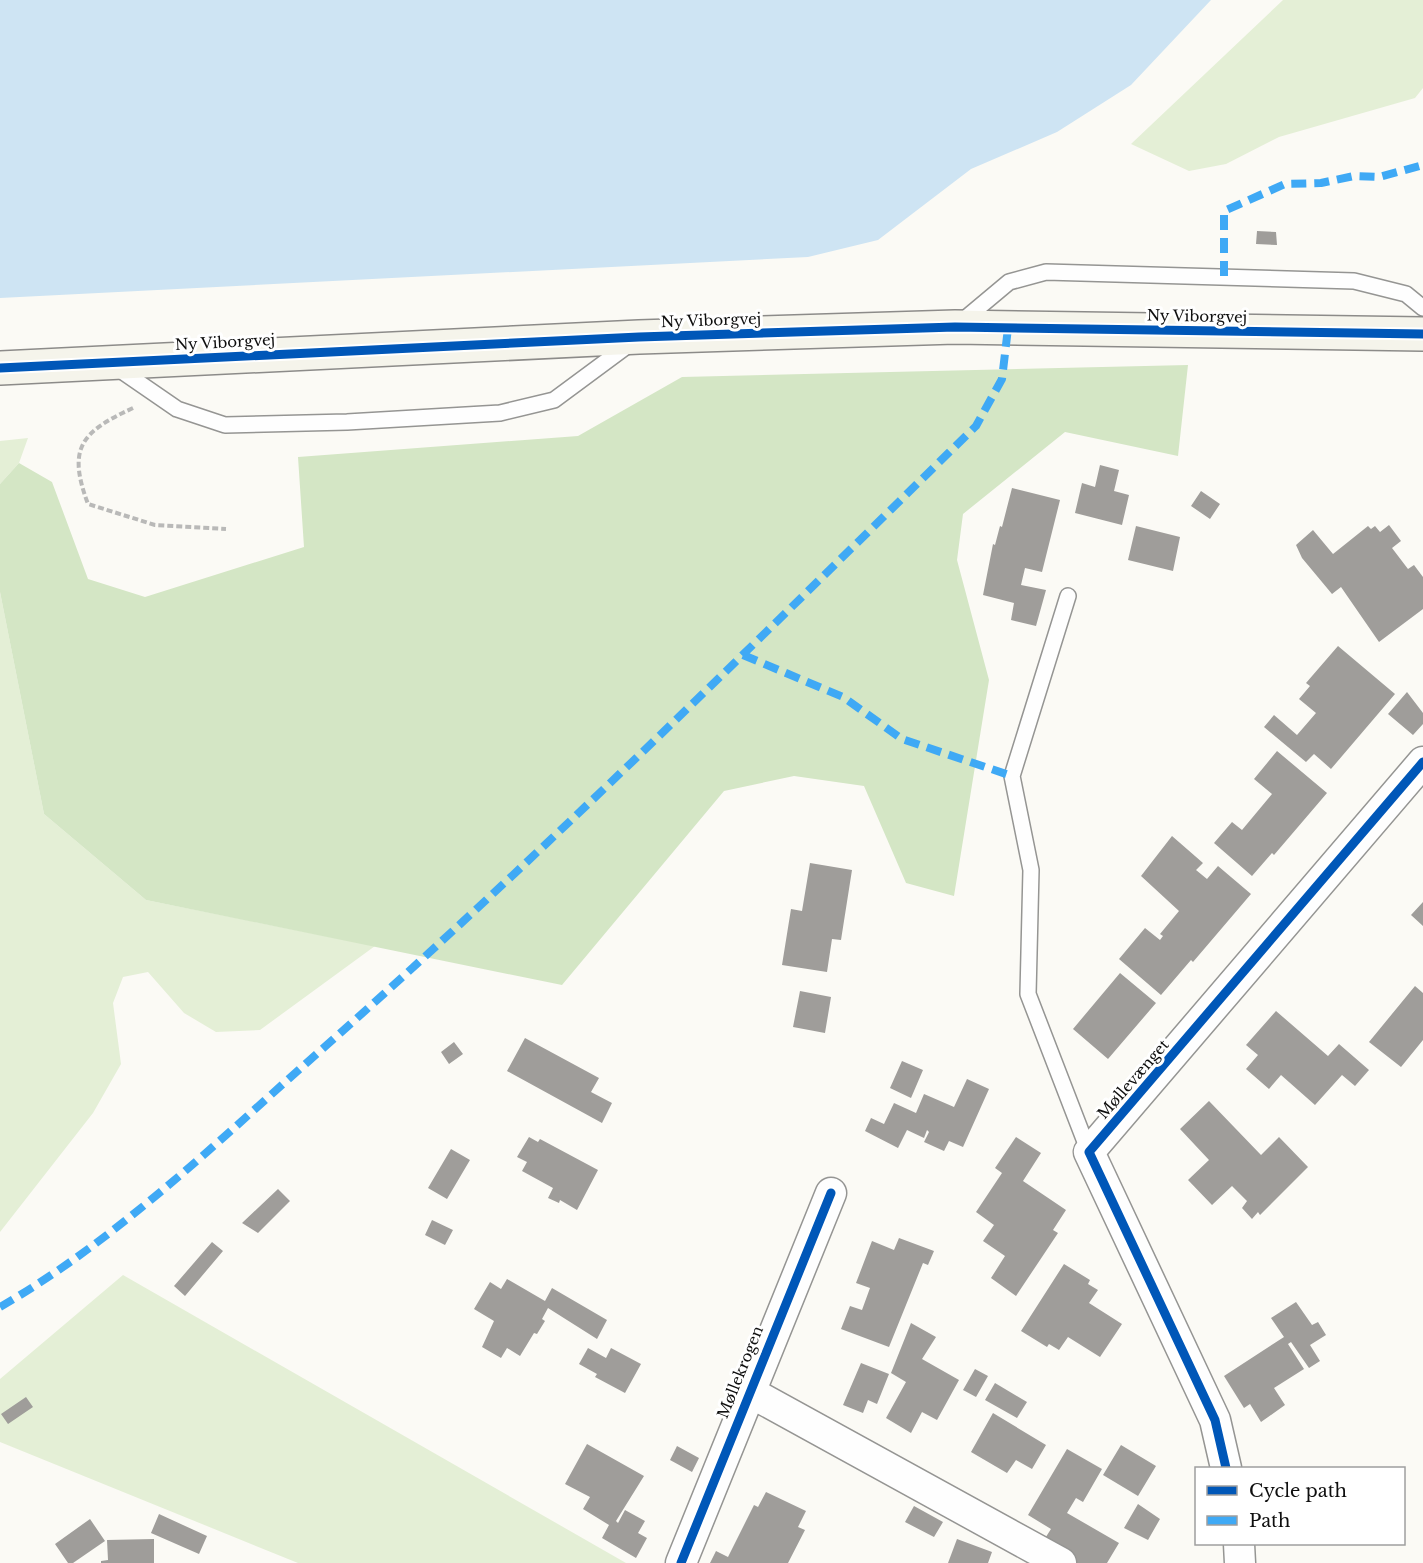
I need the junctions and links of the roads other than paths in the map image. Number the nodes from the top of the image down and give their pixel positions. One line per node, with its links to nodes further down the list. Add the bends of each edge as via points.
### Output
1 (1423, 308): 2 (lane, via 1406,294 1354,280 1046,272 1010,282)
2 (955, 327): 3 (street, Ny Viborgvej); 4 (street, Ny Viborgvej)
3 (1423, 334)
4 (639, 337): 5 (street, Ny Viborgvej); 5 (lane, via 554,400 500,413 347,422 225,425 177,410)
5 (111, 363): 6 (street, Ny Viborgvej)
6 (0, 368)
7 (1068, 596): 9 (lane, Møllevænget, via 1012,776 1031,870 1028,994)
8 (1423, 762): 9 (street, Møllevænget)
9 (1089, 1152): 12 (street, Møllevænget, via 1215,1420)
10 (831, 1193): 11 (street, Møllekrogen)
11 (748, 1391): 14 (street, Møllekrogen); 15 (street)
12 (1226, 1467)
13 (1239, 1545): 16 (street)
14 (681, 1563)
15 (1060, 1563)
16 (1240, 1563)

